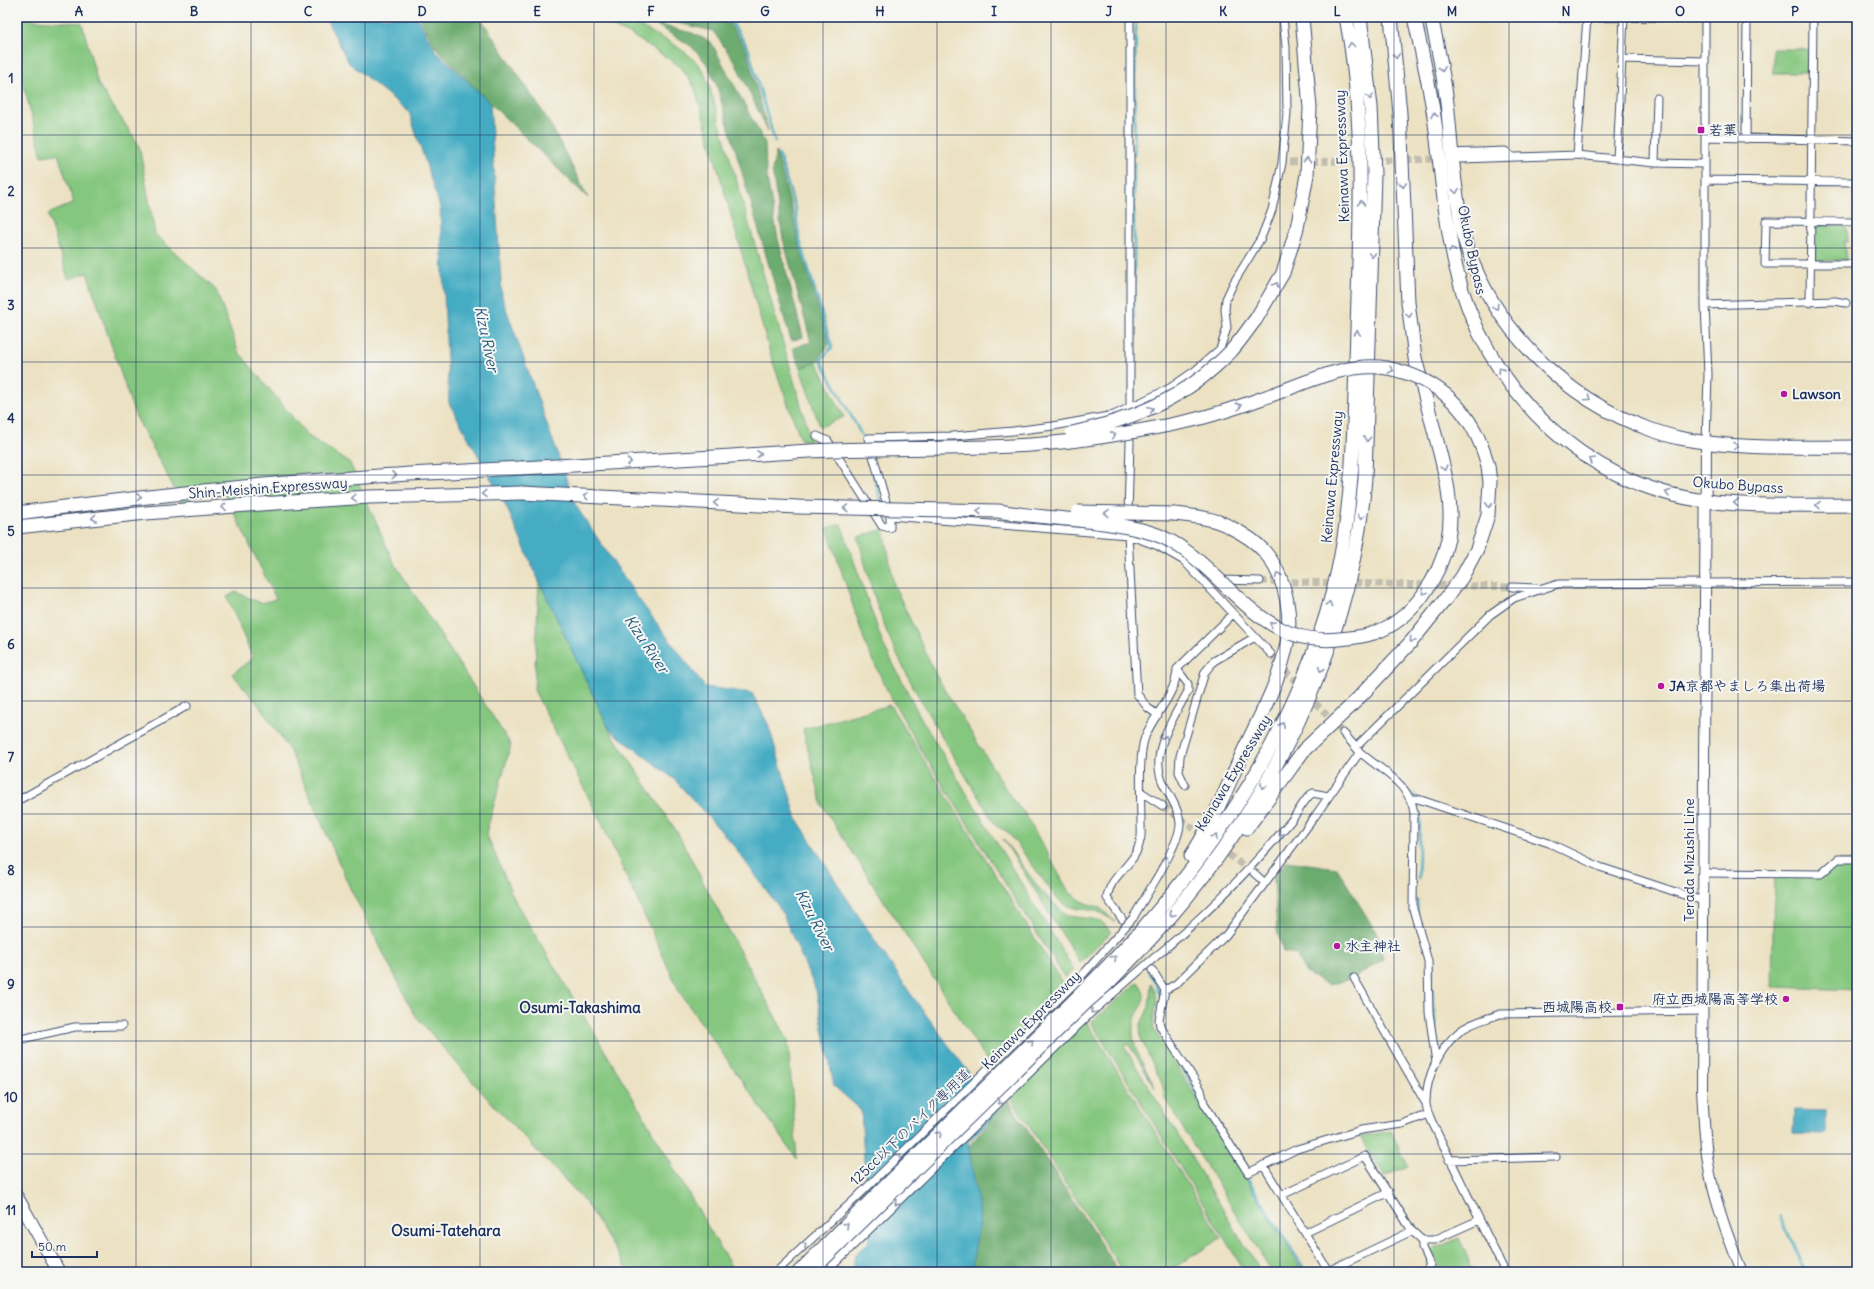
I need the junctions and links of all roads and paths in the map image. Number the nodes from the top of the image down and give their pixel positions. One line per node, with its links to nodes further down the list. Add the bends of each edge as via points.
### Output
1 (1130, 17): 38 (street)
2 (1283, 17): 38 (street, via 1286,47 1286,162 1261,238 1226,298 1227,328 1220,349 1170,388)
3 (1302, 17): 42 (highway, one-way to 3, bridge, via 1027,440 1106,425 1162,403 1188,387 1232,350 1256,319 1283,272 1297,228 1307,175 1310,108)
4 (1346, 17): 77 (highway, Keinawa Expressway, one-way to 4, via 1214,838 1271,747 1316,648 1337,574 1344,540 1351,477 1361,174 1356,79)
5 (1360, 17): 74 (highway, Keinawa Expressway, one-way to 74, via 1371,107 1374,174 1365,478 1350,576 1315,684 1282,753 1225,846)
6 (1391, 17): 45 (highway, one-way to 45, bridge, via 1400,113 1408,302 1415,358 1447,480 1449,515 1448,539 1441,563 1415,605 1375,633 1356,638 1326,640 1300,637 1260,617 1184,548 1153,534 1092,521 1028,517)
7 (1414, 17): 43 (highway, Okubo Bypass, one-way to 7, via 1650,488 1607,469 1586,456 1566,443 1539,418 1504,375 1476,325 1456,269 1445,206 1435,121)
8 (1431, 17): 23 (highway, Okubo Bypass, one-way to 23, via 1442,63)
9 (1587, 17): 10 (street); 14 (street); 22 (street)
10 (1624, 17): 11 (street); 15 (street)
11 (1704, 17): 16 (street)
12 (1747, 17): 19 (street)
13 (1813, 17): 20 (street)
14 (1560, 18)
15 (1622, 59): 16 (street); 25 (street)
16 (1704, 61): 18 (street)
17 (1657, 98): 26 (street)
18 (1706, 137): 19 (street); 27 (street)
19 (1746, 139): 20 (street)
20 (1812, 140): 21 (street); 29 (street)
21 (1857, 141)
22 (1576, 155): 24 (street); 25 (street)
23 (1456, 156): 24 (street); 24 (street, via 1505,151); 40 (highway, Okubo Bypass, one-way to 40, via 1463,234 1474,265 1489,296 1511,329 1533,355 1585,397 1611,413 1677,438)
24 (1511, 156)
25 (1617, 160): 26 (street)
26 (1655, 162): 27 (street)
27 (1705, 164): 28 (street)
28 (1705, 180): 29 (street); 37 (street)
29 (1811, 182): 30 (street); 31 (street)
30 (1857, 182)
31 (1811, 221): 32 (street); 33 (street); 33 (street, via 1766,221 1765,264)
32 (1857, 222)
33 (1810, 264): 34 (street); 35 (street)
34 (1857, 264)
35 (1810, 302): 36 (street); 37 (street)
36 (1846, 303)
37 (1705, 305): 40 (street, via 1708,374)
38 (1130, 408): 47 (street, via 1114,415 1047,427 953,436 868,438); 49 (street)
39 (817, 436): 47 (street, via 828,441 882,526 890,528)
40 (1706, 443): 41 (highway, Okubo Bypass, one-way to 41, via 1727,446); 43 (main road, Terada Mizushi Line)
41 (1857, 447)
42 (893, 450): 46 (highway, Shin-Meishin Expressway, one-way to 42, bridge, via 125,499 365,477 835,450); 74 (highway, one-way to 74, bridge, via 1031,445 1108,436 1192,420 1342,370 1378,368 1407,374 1426,381 1454,401 1466,415 1476,430 1483,448 1490,482 1488,515 1477,549 1462,577 1411,642 1352,705 1304,750 1230,851)
43 (1706, 501): 44 (highway, Okubo Bypass, one-way to 43); 52 (main road, Terada Mizushi Line)
44 (1857, 505)
45 (998, 511): 48 (highway, Shin-Meishin Expressway, one-way to 48, bridge, via 798,507 522,493 369,497 260,504); 77 (highway, one-way to 45, bridge, via 1197,847 1277,677 1286,651 1289,626 1284,590 1275,567 1264,551 1251,539 1229,526 1195,516)
46 (17, 513)
47 (890, 516): 49 (street)
48 (17, 527)
49 (1128, 535): 50 (street, via 1158,546 1184,561); 61 (street, via 1136,694)
50 (1201, 579): 51 (street); 56 (street)
51 (1260, 581)
52 (1705, 582): 53 (street); 55 (street, via 1558,584); 72 (main road, Terada Mizushi Line)
53 (1857, 582)
54 (1512, 587): 55 (street)
55 (1543, 588): 63 (street, via 1514,598 1490,614)
56 (1233, 614): 57 (street); 59 (street)
57 (1255, 638): 58 (street); 64 (street, via 1214,661 1205,672 1180,756 1179,772)
58 (1270, 654)
59 (1177, 669): 61 (street, via 1176,680); 101 (street, 125cc以下のバイク専用道, one-way to 59, bridge, via 855,1199 1078,980 1133,918 1176,841 1180,823 1158,767 1159,753 1188,691 1188,684)
60 (188, 706): 68 (street)
61 (1158, 715): 65 (street, via 1145,738)
62 (1343, 733): 63 (street)
63 (1358, 749): 66 (street); 67 (street, via 1402,786)
64 (1185, 785)
65 (1141, 792): 69 (street); 76 (street, via 1141,841 1135,856 1116,877 1108,891 1107,898)
66 (1328, 796): 73 (street); 105 (street, one-way to 105, bridge, via 1313,793 1310,795 1292,821 1238,881 1184,933 1093,1011)
67 (1411, 799): 75 (street, via 1418,799 1549,844 1600,867); 85 (street, via 1414,813 1413,909 1428,961 1429,1012)
68 (17, 801)
69 (1163, 806)
70 (1857, 859): 72 (street, via 1838,859 1821,874)
71 (1254, 873): 73 (street)
72 (1702, 873): 75 (main road, Terada Mizushi Line)
73 (1264, 882): 80 (street, via 1226,935 1176,984)
74 (1191, 892): 81 (highway, Keinawa Expressway, one-way to 81, via 1155,934)
75 (1703, 901): 82 (main road, Terada Mizushi Line)
76 (1122, 919)
77 (1144, 927): 81 (highway, Keinawa Expressway, one-way to 77)
78 (1152, 970): 80 (street)
79 (1354, 978): 86 (street)
80 (1165, 990): 90 (street, via 1160,1026 1201,1090 1204,1103 1248,1173)
81 (1091, 992): 98 (highway, Keinawa Expressway, one-way to 81); 104 (highway, Keinawa Expressway)
82 (1702, 1011): 85 (street, via 1500,1014 1476,1022 1461,1031 1448,1044); 108 (main road, Terada Mizushi Line, via 1704,1124 1713,1189)
83 (122, 1026): 84 (street, via 74,1027)
84 (17, 1040)
85 (1436, 1064): 86 (street)
86 (1425, 1102): 87 (street)
87 (1429, 1114): 89 (street); 90 (street, via 1402,1124 1361,1130 1304,1147)
88 (1556, 1157): 89 (street)
89 (1449, 1160): 94 (street)
90 (1263, 1165): 92 (street)
91 (1389, 1192): 92 (street, via 1366,1156); 95 (street); 96 (street)
92 (1282, 1195): 96 (street)
93 (17, 1197): 100 (main road)
94 (1479, 1220): 97 (street, via 1434,1240); 107 (street)
95 (1412, 1231): 97 (street); 99 (street)
96 (1305, 1233): 99 (street)
97 (1422, 1240): 106 (street, via 1422,1248 1430,1265)
98 (830, 1241): 102 (highway); 103 (highway, Keinawa Expressway)
99 (1328, 1271)
100 (58, 1272)
101 (776, 1272)
102 (792, 1272)
103 (798, 1272)
104 (817, 1272)
105 (826, 1272)
106 (1425, 1272)
107 (1505, 1272)
108 (1742, 1272)

